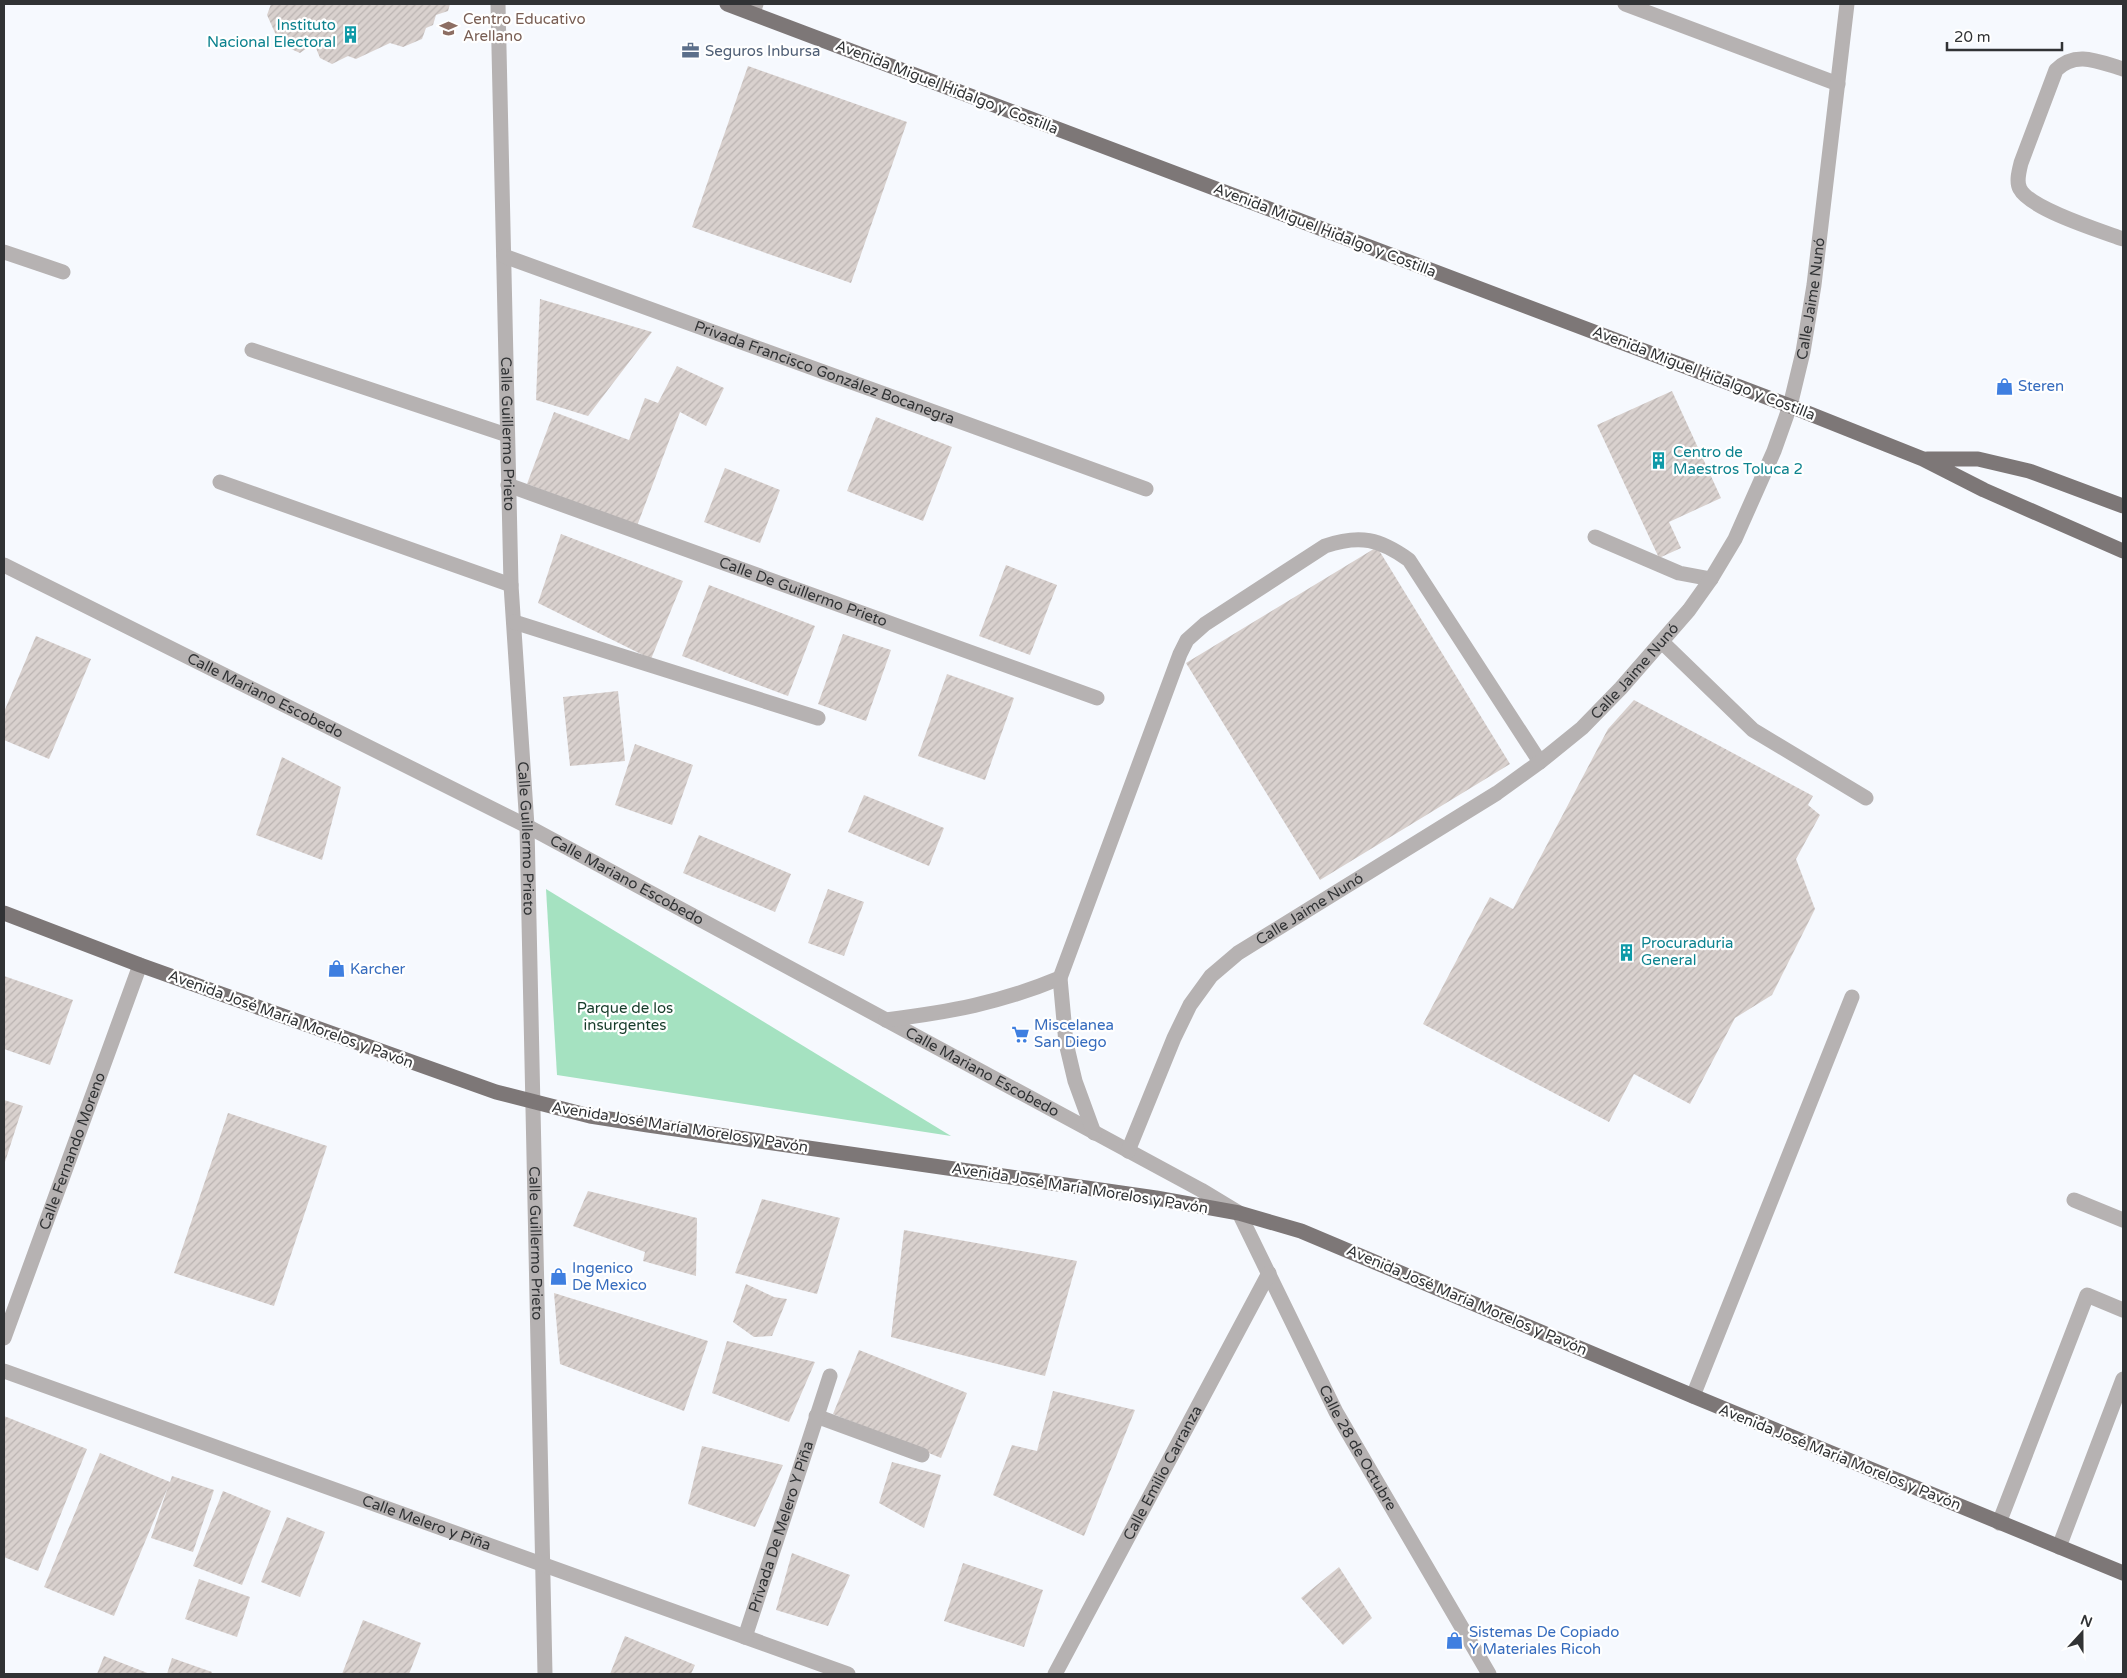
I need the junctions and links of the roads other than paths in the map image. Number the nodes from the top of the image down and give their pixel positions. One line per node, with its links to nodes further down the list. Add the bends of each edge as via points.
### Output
1 (498, 4): 10 (street, Calle Guillermo Prieto)
2 (727, 4): 5 (main road, Avenida Miguel Hidalgo y Costilla)
3 (1625, 4): 7 (street)
4 (1847, 4): 7 (street, Calle Jaime Nunó)
5 (754, 9): 13 (main road, Avenida Miguel Hidalgo y Costilla)
6 (2123, 70): 8 (street, via 2077,58 2065,61 2056,70 2018,175 2019,188 2027,199)
7 (1838, 84): 13 (street, Calle Jaime Nunó, via 1814,285)
8 (2123, 240)
9 (4, 252): 11 (street)
10 (504, 256): 14 (street, Calle Guillermo Prieto); 18 (street, Privada Francisco González Bocanegra)
11 (62, 272)
12 (252, 350): 14 (street)
13 (1790, 406): 15 (main road, Avenida Miguel Hidalgo y Costilla); 23 (street, Calle Jaime Nunó, via 1743,522)
14 (507, 435): 17 (street, Calle Guillermo Prieto)
15 (1923, 459): 19 (main road, Avenida Miguel Hidalgo y Costilla, via 1978,459 2029,471); 21 (main road, Avenida Miguel Hidalgo y Costilla, via 1984,490)
16 (220, 482): 24 (street)
17 (508, 485): 24 (street, Calle Guillermo Prieto); 27 (street, Calle De Guillermo Prieto)
18 (1146, 488)
19 (2123, 506)
20 (1594, 538): 23 (street, via 1679,572)
21 (2123, 551)
22 (4, 565): 31 (street, Calle Mariano Escobedo)
23 (1711, 579): 26 (street, Calle Jaime Nunó)
24 (511, 584): 25 (street, Calle Guillermo Prieto)
25 (514, 622): 28 (street); 31 (street, Calle Guillermo Prieto)
26 (1662, 642): 29 (street, Calle Jaime Nunó, via 1582,728); 30 (street, via 1753,730)
27 (1097, 698)
28 (818, 718)
29 (1540, 762): 34 (street, via 1409,560 1393,549 1358,539 1325,546 1205,624 1188,640 1173,671); 39 (street, Calle Jaime Nunó, via 1497,793 1238,953 1211,976 1190,1005 1174,1038)
30 (1866, 798)
31 (527, 826): 36 (street, Calle Mariano Escobedo); 37 (street, Calle Guillermo Prieto)
32 (4, 914): 33 (main road, Avenida José María Morelos y Pavón)
33 (140, 965): 37 (main road, Avenida José María Morelos y Pavón, via 452,1077); 45 (street, Calle Fernando Moreno)
34 (1060, 978): 36 (street, via 1020,995 978,1006); 38 (street, via 1066,1043 1074,1080)
35 (1852, 997): 49 (street)
36 (886, 1020): 38 (street, Calle Mariano Escobedo)
37 (534, 1103): 41 (main road, Avenida José María Morelos y Pavón, via 638,1124 1156,1198); 54 (street, Calle Guillermo Prieto)
38 (1094, 1133): 39 (street, Calle Mariano Escobedo)
39 (1128, 1151): 41 (street, Calle Mariano Escobedo)
40 (2074, 1200): 42 (street)
41 (1240, 1213): 43 (street, Calle 28 de Octubre); 49 (main road, Avenida José María Morelos y Pavón, via 1310,1234)
42 (2123, 1220)
43 (1269, 1273): 59 (street, Calle Emilio Carranza); 60 (street, Calle 28 de Octubre, via 1336,1412)
44 (2123, 1310): 52 (street, via 2086,1295)
45 (4, 1338)
46 (4, 1371): 54 (street, Calle Melero y Piña)
47 (830, 1376): 50 (street, Privada De Melero Y Piña)
48 (2123, 1378): 53 (street)
49 (1693, 1396): 52 (main road, Avenida José María Morelos y Pavón)
50 (816, 1416): 51 (street); 56 (street, Privada De Melero Y Piña)
51 (922, 1455)
52 (1999, 1522): 53 (main road, Avenida José María Morelos y Pavón)
53 (2059, 1547): 55 (main road, Avenida José María Morelos y Pavón)
54 (543, 1565): 56 (street, Calle Melero y Piña); 57 (street, Calle Guillermo Prieto)
55 (2123, 1573)
56 (745, 1637): 58 (street, Calle Melero y Piña)
57 (545, 1674)
58 (848, 1674)
59 (1055, 1674)
60 (1489, 1674)

